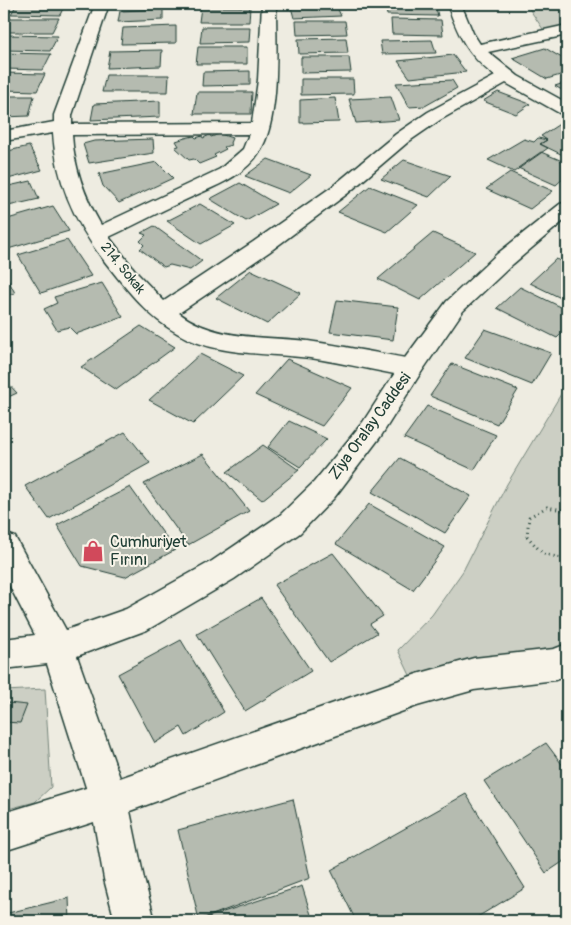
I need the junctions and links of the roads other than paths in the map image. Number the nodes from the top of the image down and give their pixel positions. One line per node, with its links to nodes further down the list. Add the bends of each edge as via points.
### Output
1 (102, 4): 8 (street, 214. Sokak, via 63,115)
2 (269, 4): 9 (street)
3 (454, 4): 5 (street, via 466,35)
4 (567, 30): 5 (street)
5 (477, 50): 6 (street)
6 (507, 76): 7 (street); 13 (street, via 434,116 402,138 340,190)
7 (567, 110)
8 (62, 128): 9 (street); 10 (street); 12 (street, 214. Sokak, via 67,172 85,216)
9 (260, 128): 12 (street, via 252,149 237,166)
10 (4, 136)
11 (567, 208): 14 (street, Ziya Oralay Caddesi, via 504,259 455,306)
12 (97, 235): 13 (street, 214. Sokak, via 141,293)
13 (164, 312): 14 (street, 214. Sokak, via 188,329 213,338)
14 (411, 368): 16 (street, Ziya Oralay Caddesi, via 372,429 324,490 290,524 223,570 136,620)
15 (4, 546): 16 (street)
16 (58, 648): 17 (street, Ziya Oralay Caddesi); 19 (street)
17 (4, 654)
18 (567, 659): 19 (street, via 555,664 474,674 417,690)
19 (108, 800): 20 (street); 21 (street)
20 (4, 832)
21 (135, 921)

